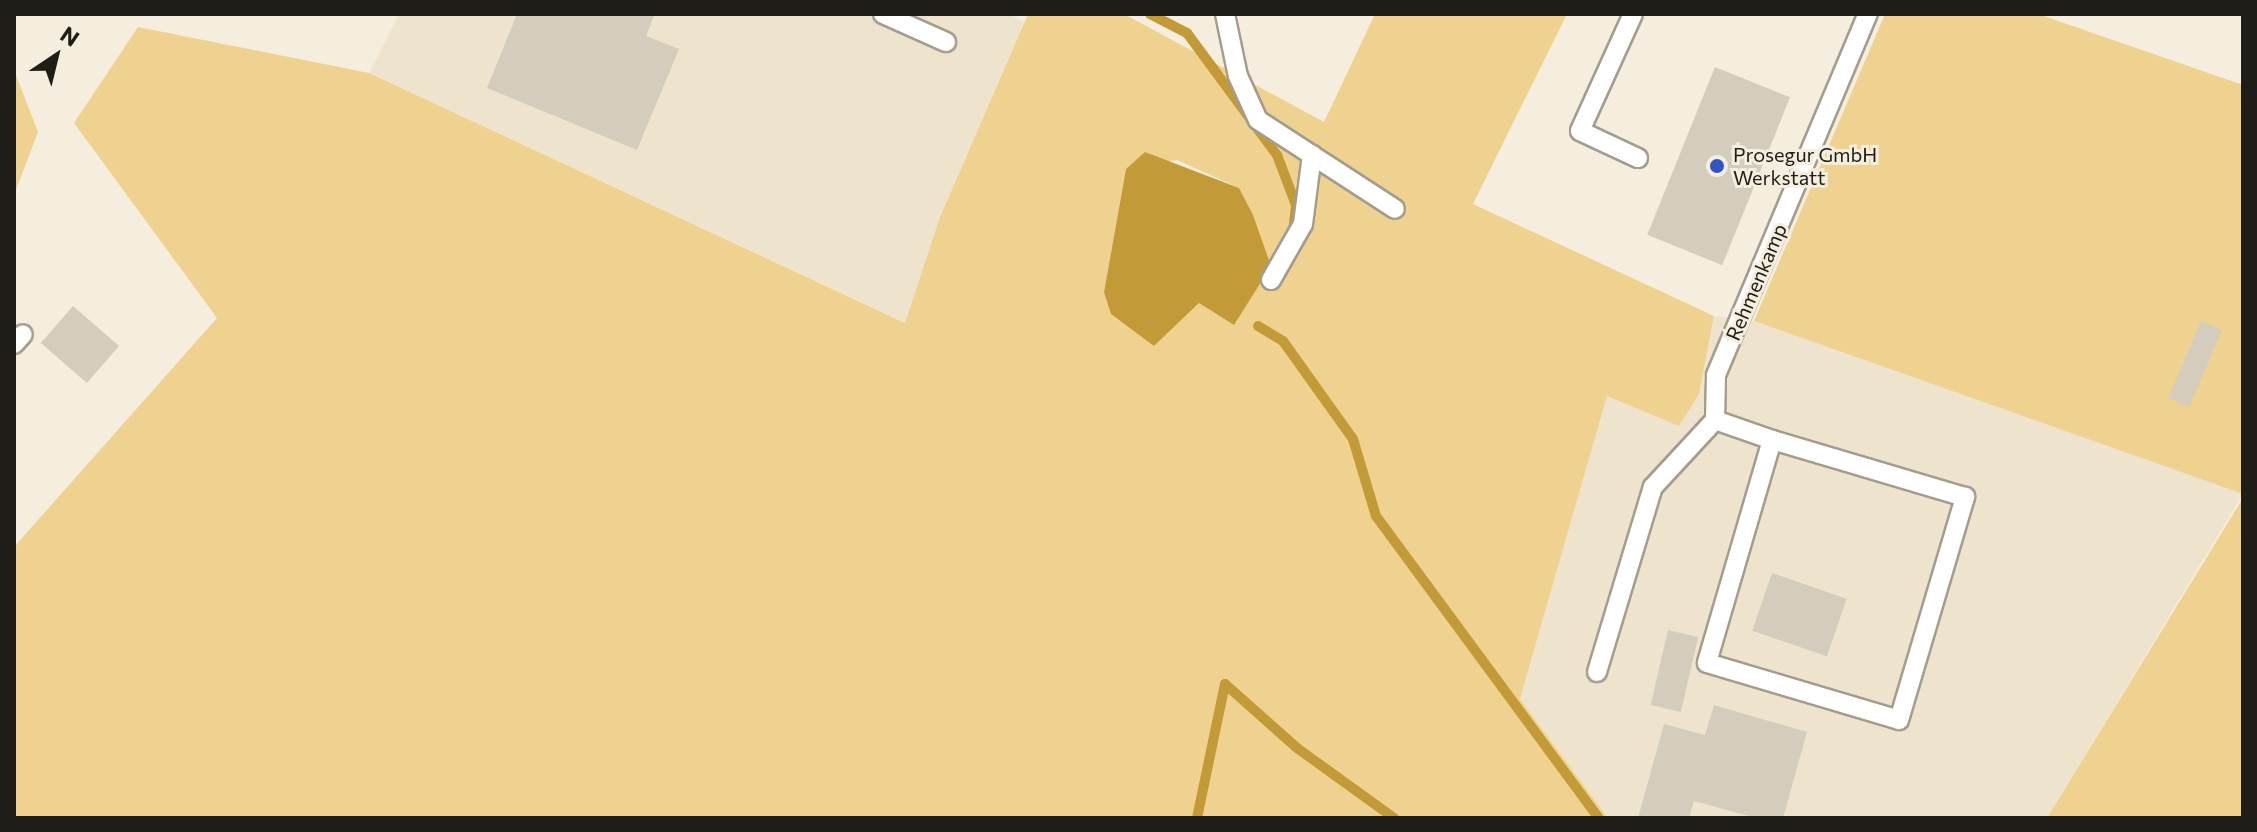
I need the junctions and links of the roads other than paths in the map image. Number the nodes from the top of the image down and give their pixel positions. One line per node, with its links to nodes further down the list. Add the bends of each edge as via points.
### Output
1 (883, 14): 5 (lane)
2 (1225, 14): 6 (lane, via 1238,76 1258,120)
3 (1633, 14): 7 (lane, via 1580,131)
4 (1868, 14): 10 (lane, Rehmenkamp, via 1716,375)
5 (946, 42)
6 (1312, 155): 8 (lane); 9 (lane, via 1303,224)
7 (1638, 158)
8 (1395, 209)
9 (1271, 280)
10 (1715, 420): 11 (lane); 12 (lane, via 1653,487)
11 (1772, 440): 11 (lane, via 1707,663 1899,720 1965,497)
12 (1597, 672)

